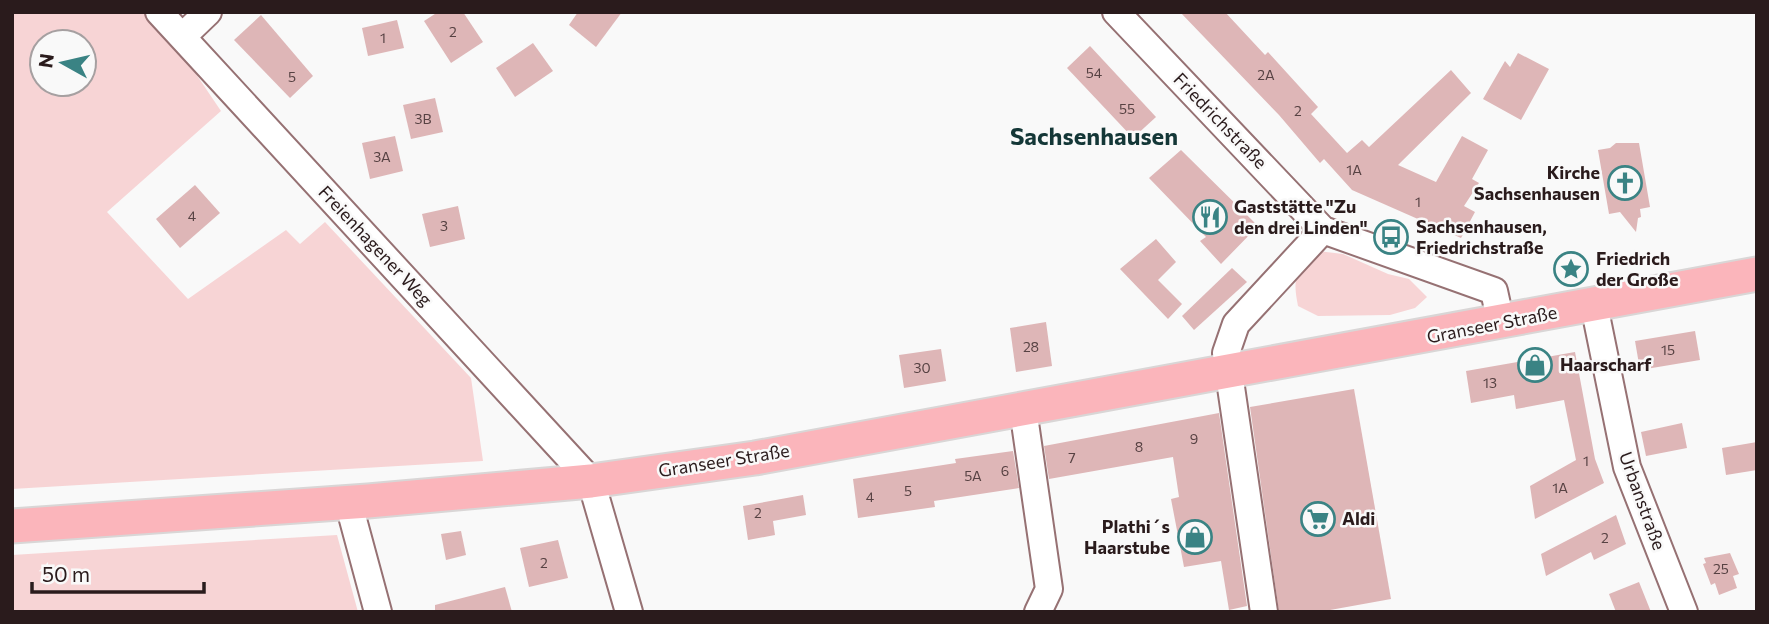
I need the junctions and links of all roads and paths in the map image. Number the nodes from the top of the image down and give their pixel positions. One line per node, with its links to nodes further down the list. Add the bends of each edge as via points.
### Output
1 (159, 12): 4 (street, Freienhagener Weg)
2 (208, 12): 4 (street)
3 (1116, 12): 5 (street, Friedrichstraße)
4 (183, 36): 11 (street, Freienhagener Weg)
5 (1323, 230): 8 (street, Friedrichstraße, via 1494,292); 9 (street, via 1236,324 1227,344)
6 (1757, 274): 7 (main road, Granseer Straße)
7 (1594, 305): 8 (main road, Granseer Straße); 18 (street, Urbanstraße, via 1627,467)
8 (1501, 323): 9 (main road, Granseer Straße)
9 (1226, 372): 10 (main road, Granseer Straße); 17 (street)
10 (1023, 409): 11 (main road, Granseer Straße, via 755,458); 16 (street, via 1049,589)
11 (591, 481): 12 (main road, Granseer Straße); 15 (street)
12 (348, 501): 13 (main road, Granseer Straße); 14 (street)
13 (12, 526)
14 (378, 612)
15 (629, 612)
16 (1038, 612)
17 (1264, 612)
18 (1684, 612)

